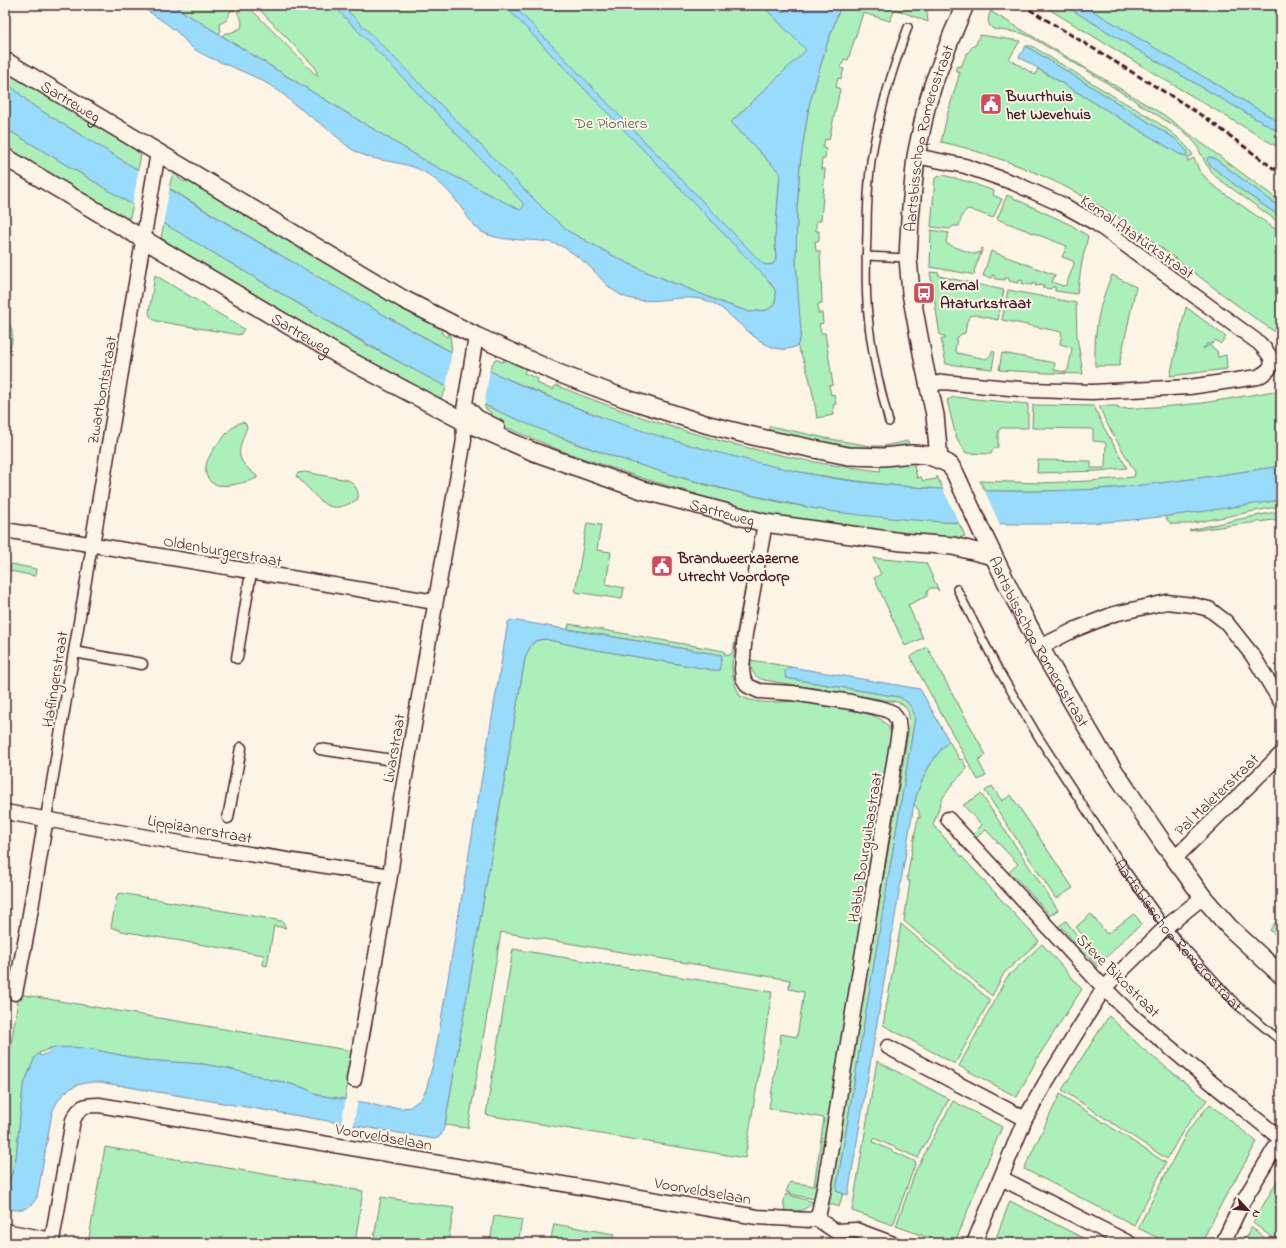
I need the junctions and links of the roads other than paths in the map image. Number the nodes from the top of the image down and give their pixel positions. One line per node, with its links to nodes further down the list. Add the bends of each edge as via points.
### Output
1 (965, 5): 4 (street, Aartsbisschop Romerostraat, via 934,82)
2 (908, 27): 8 (lane, via 887,86 871,161)
3 (5, 61): 6 (street, Sartreweg)
4 (916, 156): 9 (street, Aartsbisschop Romerostraat); 11 (street, Kemal Atatürkstraat, via 965,166 1010,181 1097,224 1259,343)
5 (5, 157): 7 (street, Sartreweg)
6 (157, 159): 7 (street); 10 (street, Sartreweg)
7 (144, 231): 13 (street, Sartreweg, via 337,354); 18 (street, Zwartbontstraat)
8 (866, 256): 9 (lane); 14 (lane, via 868,315)
9 (908, 258): 12 (street, Aartsbisschop Romerostraat, via 911,294)
10 (475, 341): 13 (street); 15 (street, Sartreweg, via 624,398 760,438 848,456 920,454)
11 (1276, 366): 12 (street, Kemal Atatürkstraat, via 1258,377 1189,387 1092,392 1032,390 943,382)
12 (928, 385): 15 (street, Aartsbisschop Romerostraat, via 935,415)
13 (464, 413): 16 (street, Sartreweg, via 534,452 642,490); 22 (street, Livarstraat, via 464,440)
14 (889, 422)
15 (939, 459): 19 (street, Aartsbisschop Romerostraat, via 950,465 958,477)
16 (765, 523): 19 (street, Sartreweg, via 953,546); 49 (street, Habib Bourguibastraat, via 745,634 742,668 743,678 748,686 759,691 792,693 884,709 892,712 898,721 900,732 825,1183)
17 (5, 530): 18 (street, Oldenburgerstraat)
18 (92, 545): 20 (street, Oldenburgerstraat); 24 (street, Haflingerstraat)
19 (993, 556): 23 (street, Aartsbisschop Romerostraat)
20 (251, 572): 22 (street, Oldenburgerstraat); 25 (street)
21 (957, 589): 39 (lane, Aartsbisschop Romerostraat, via 998,669 1039,738)
22 (435, 602): 37 (street, Livarstraat)
23 (1040, 647): 27 (street, via 1114,614 1167,602 1193,605 1209,609 1226,622 1253,656); 36 (street, Aartsbisschop Romerostraat, via 1102,753)
24 (74, 652): 26 (street); 33 (street, Haflingerstraat)
25 (237, 658)
26 (142, 664)
27 (1281, 702)
28 (241, 748): 34 (street)
29 (320, 749): 31 (street)
30 (1281, 754): 36 (street, Pal Maleterstraat)
31 (386, 759)
32 (5, 812): 33 (street, Lippizanerstraat)
33 (46, 818): 37 (street, Lippizanerstraat, via 198,846); 42 (street)
34 (228, 818)
35 (948, 819): 41 (street, Steve Bikostraat)
36 (1174, 858): 38 (street, Aartsbisschop Romerostraat)
37 (390, 876): 45 (street, Livarstraat)
38 (1203, 897): 39 (street); 40 (street, Aartsbisschop Romerostraat, via 1229,927)
39 (1166, 927): 41 (street); 43 (lane, Aartsbisschop Romerostraat, via 1237,1005)
40 (1281, 975)
41 (1104, 988): 46 (street); 47 (street, Steve Bikostraat, via 1148,1029)
42 (15, 993)
43 (1281, 1041)
44 (888, 1047): 46 (street)
45 (354, 1080)
46 (1026, 1119): 48 (street)
47 (1281, 1139): 55 (street, via 1242,1203)
48 (1001, 1178): 53 (street); 54 (street)
49 (816, 1218): 51 (street, Voorveldselaan, via 810,1220 757,1217 232,1127 88,1105 77,1111 73,1120); 52 (street, via 835,1231 856,1230)
50 (5, 1231): 51 (street, Voorveldselaan)
51 (52, 1242)
52 (891, 1243)
53 (974, 1243)
54 (1128, 1243)
55 (1223, 1243)

